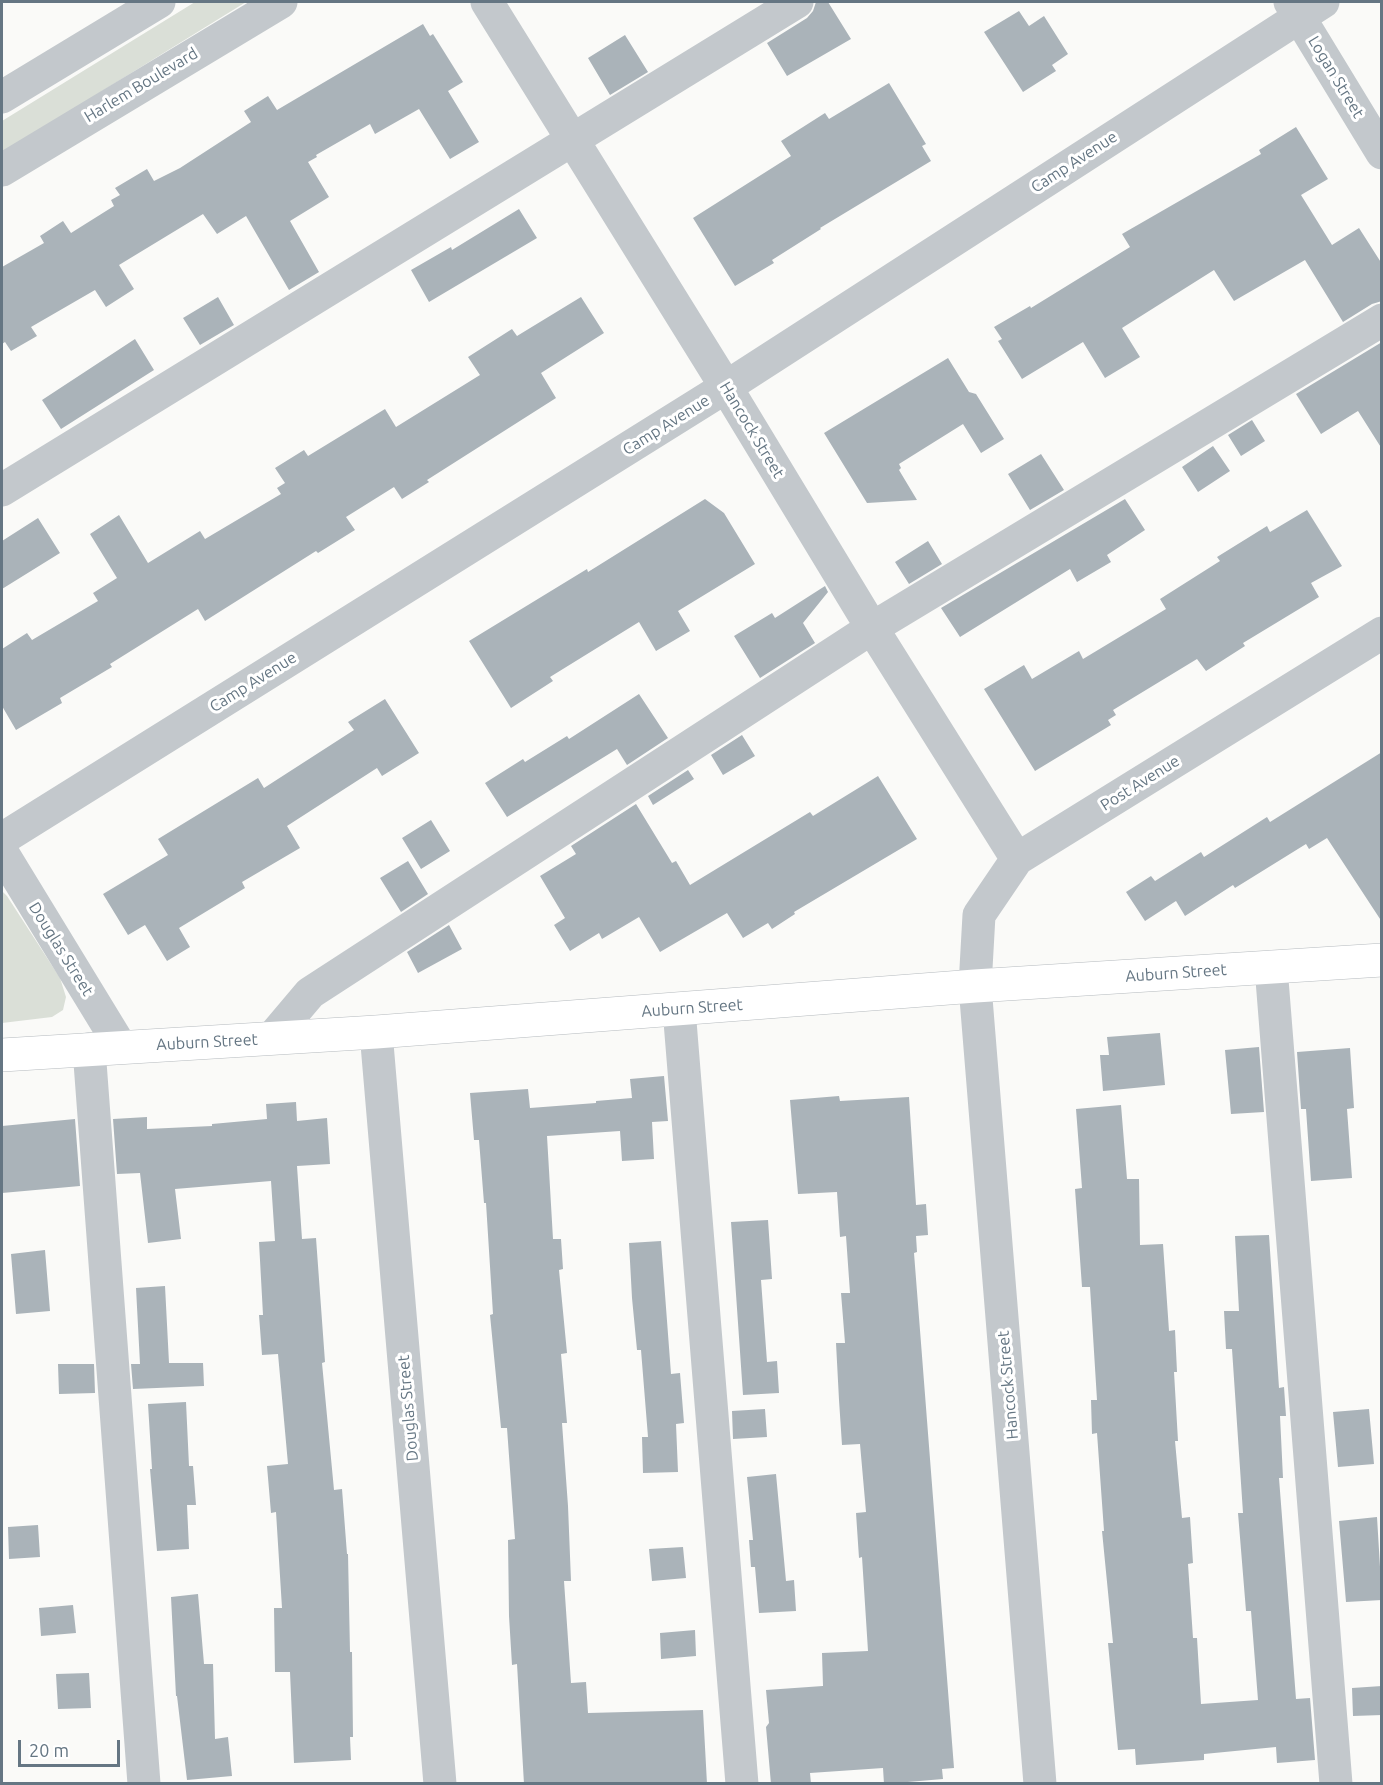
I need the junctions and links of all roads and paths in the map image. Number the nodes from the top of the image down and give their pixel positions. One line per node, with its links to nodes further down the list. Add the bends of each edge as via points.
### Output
1 (159, 2): 6 (street)
2 (281, 2): 9 (street, Harlem Boulevard)
3 (487, 2): 7 (street, Hancock Street)
4 (797, 2): 7 (street)
5 (1304, 6): 8 (street, Logan Street); 11 (street, Camp Avenue)
6 (2, 97)
7 (573, 139): 11 (street, Hancock Street); 12 (street)
8 (1382, 153)
9 (2, 170)
10 (1382, 320): 13 (street)
11 (726, 387): 13 (street, Hancock Street); 15 (street, Camp Avenue)
12 (2, 490)
13 (872, 628): 17 (street, Hancock Street); 23 (street, via 310,993)
14 (1382, 633): 17 (street, Post Avenue)
15 (2, 839)
16 (2, 852): 24 (street, Douglas Street)
17 (1017, 859): 20 (street, Post Avenue, via 979,915)
18 (1382, 960): 19 (main road, Auburn Street)
19 (1271, 967): 20 (main road, Auburn Street); 31 (street)
20 (975, 986): 21 (main road, Auburn Street); 30 (street, Hancock Street)
21 (679, 1009): 22 (main road, Auburn Street); 29 (street)
22 (376, 1032): 23 (main road, Auburn Street); 28 (street, Douglas Street)
23 (272, 1038): 24 (main road, Auburn Street)
24 (121, 1047): 25 (main road, Auburn Street)
25 (89, 1049): 26 (main road, Auburn Street); 27 (street)
26 (2, 1055)
27 (144, 1784)
28 (440, 1784)
29 (742, 1784)
30 (1040, 1784)
31 (1336, 1784)

